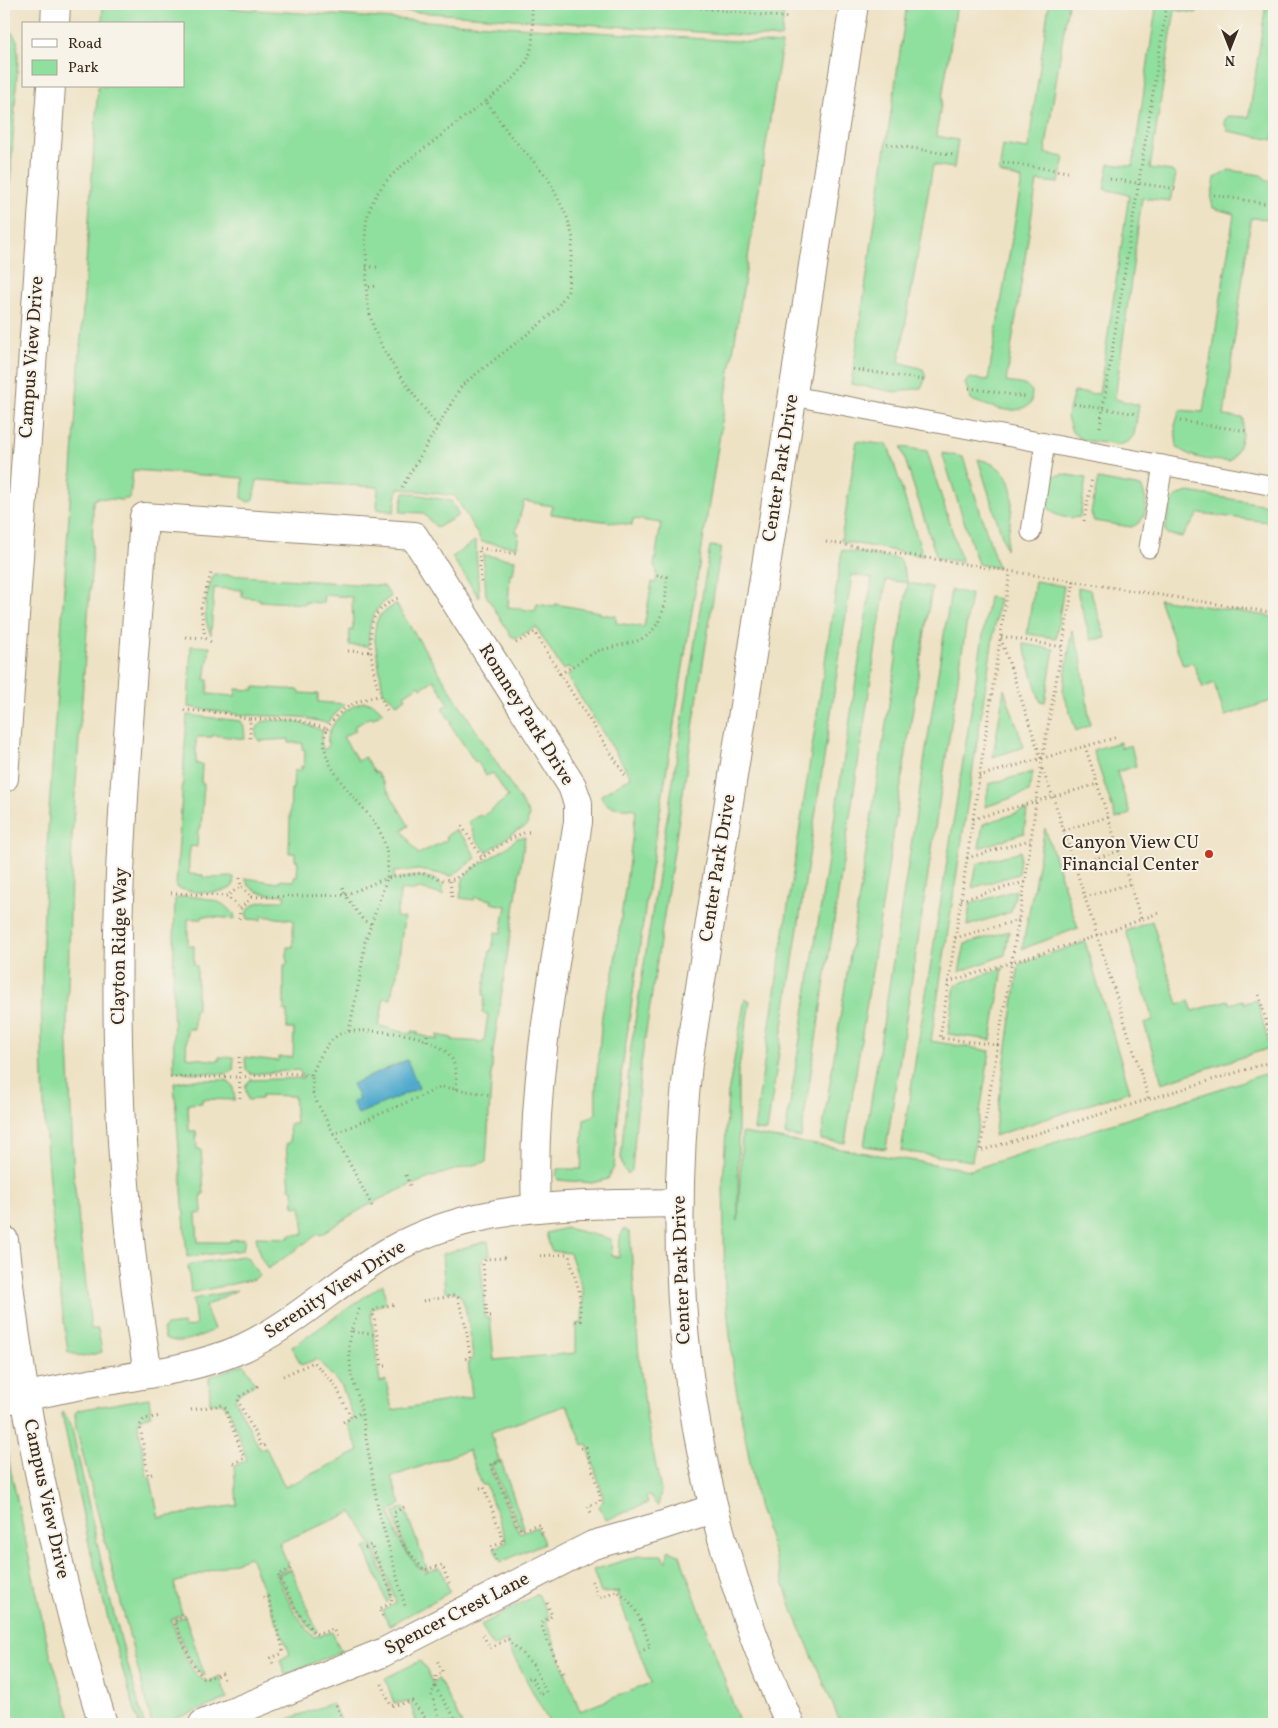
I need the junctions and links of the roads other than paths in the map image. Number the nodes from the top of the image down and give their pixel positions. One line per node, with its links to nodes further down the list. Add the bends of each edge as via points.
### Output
1 (56, 4): 3 (street)
2 (854, 4): 5 (street, Center Park Drive)
3 (55, 22)
4 (51, 88): 12 (street, Campus View Drive)
5 (793, 396): 6 (lane); 13 (street, Center Park Drive, via 688,1063)
6 (1045, 443): 7 (lane); 10 (lane)
7 (1163, 466): 8 (lane); 11 (lane)
8 (1274, 486)
9 (144, 517): 14 (street, Romney Park Drive, via 414,536 572,786 578,803 578,822 540,1070); 16 (street, Clayton Ridge Way, via 121,868 118,1010 121,1126 132,1268)
10 (1031, 532)
11 (1149, 548)
12 (4, 778)
13 (678, 1203): 14 (street, Serenity View Drive); 18 (street, Center Park Drive, via 678,1262 686,1359)
14 (536, 1208): 16 (street, Serenity View Drive, via 466,1220 415,1238 375,1260 285,1323 242,1348 184,1368)
15 (4, 1240): 17 (street, Campus View Drive)
16 (148, 1374): 17 (street, Serenity View Drive)
17 (14, 1398): 19 (street, Campus View Drive)
18 (712, 1509): 20 (street, Spencer Crest Lane, via 594,1545 382,1653); 21 (street, Center Park Drive, via 749,1628)
19 (103, 1724)
20 (203, 1724)
21 (790, 1724)

